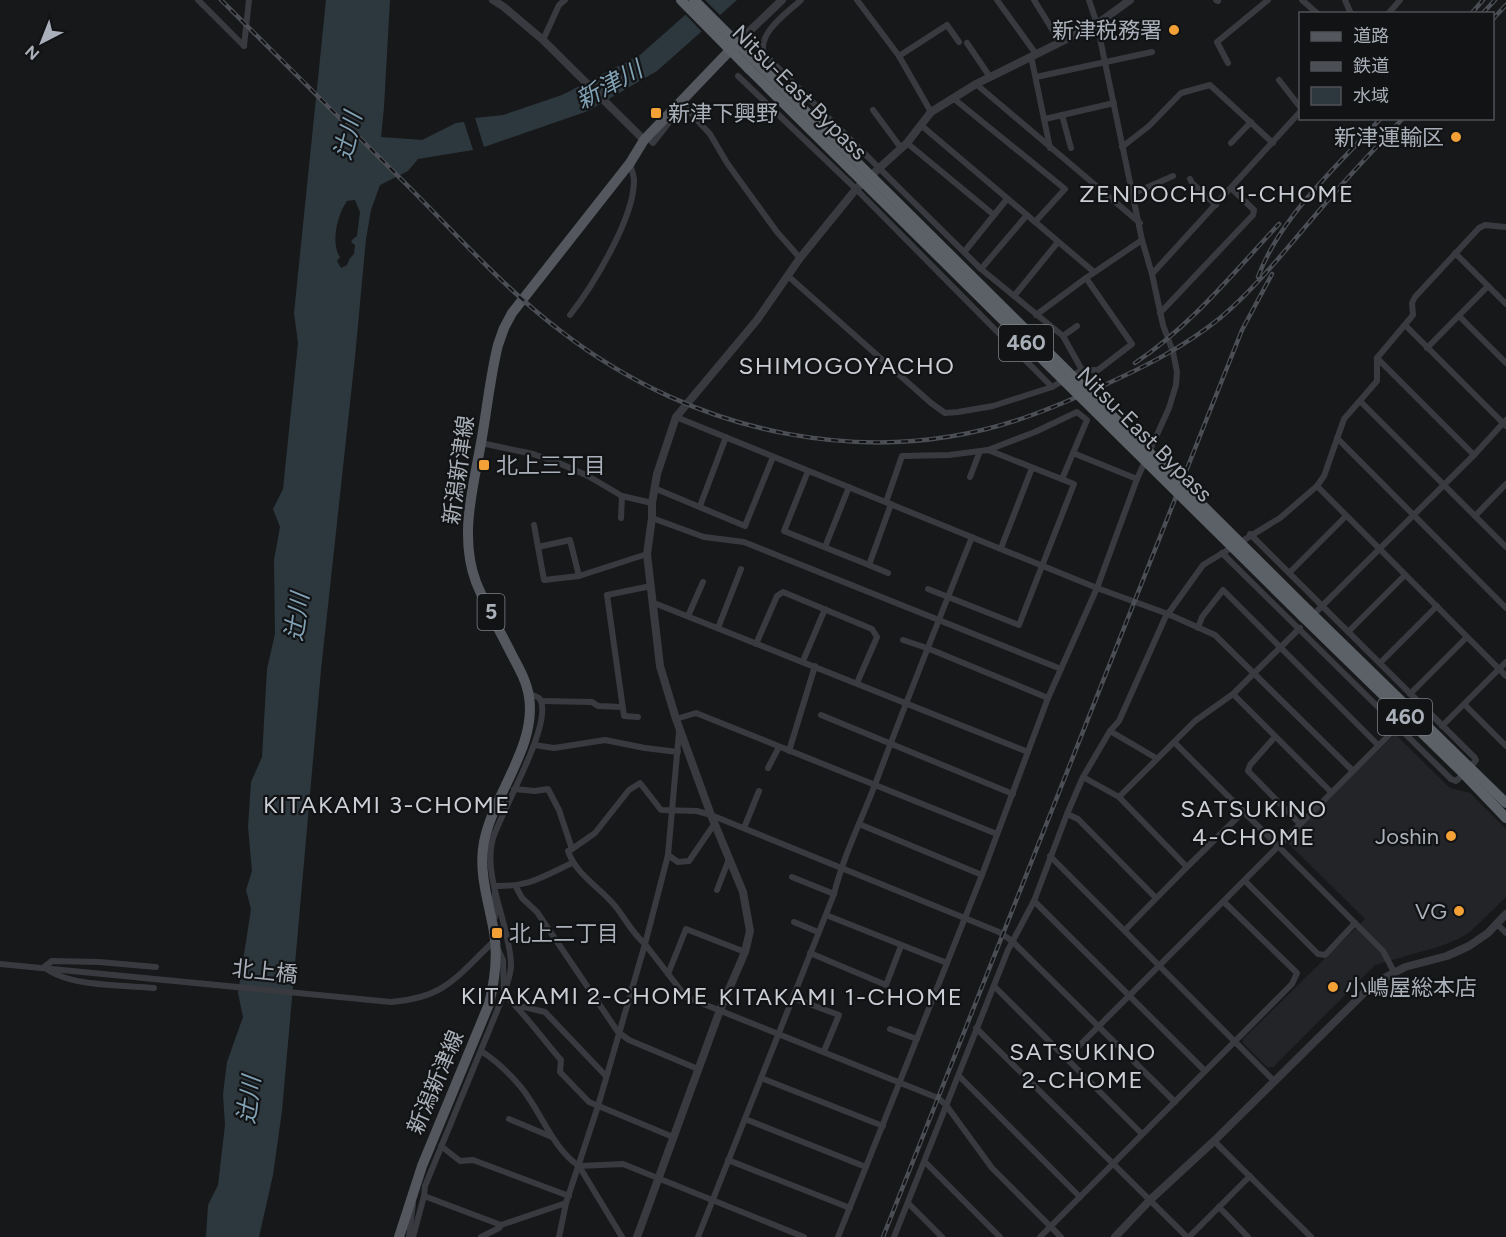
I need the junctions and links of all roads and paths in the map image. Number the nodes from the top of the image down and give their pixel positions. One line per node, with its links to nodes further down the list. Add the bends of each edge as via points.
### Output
1 (198, 0): 2 (street, via 244,46)
2 (249, 0)
3 (493, 0): 21 (street)
4 (564, 0): 21 (street)
5 (681, 0): 20 (highway, Nitsu-East Bypass / 460)
6 (694, 0): 20 (highway, 460)
7 (782, 0): 25 (street)
8 (801, 0): 54 (street, via 766,34 764,54)
9 (857, 0): 28 (street)
10 (997, 0): 27 (street)
11 (1034, 0): 23 (street)
12 (1089, 0): 19 (street)
13 (1130, 0): 19 (street)
14 (1268, 0): 30 (street, via 1217,42)
15 (1302, 0): 17 (street)
16 (1400, 0): 18 (street)
17 (1316, 12)
18 (1390, 12)
19 (1097, 24): 23 (street); 29 (street)
20 (723, 36): 25 (highway, 460)
21 (543, 40): 46 (street)
22 (959, 42): 28 (street, via 947,25)
23 (1060, 42): 27 (street)
24 (967, 43): 32 (street)
25 (733, 46): 46 (main road, 新潟新津線 / 5); 150 (highway, Nitsu-East Bypass / 460, bridge)
26 (1152, 52): 29 (street)
27 (1034, 55): 32 (street); 33 (street)
28 (899, 56): 40 (street)
29 (1105, 61): 33 (street); 37 (street)
30 (1228, 63)
31 (738, 76): 58 (street)
32 (990, 77): 35 (street)
33 (1036, 77): 43 (street)
34 (1280, 80): 38 (street)
35 (976, 84): 36 (street); 52 (street)
36 (953, 98): 40 (street); 64 (street, via 1065,189)
37 (1114, 103): 42 (street); 50 (street)
38 (1299, 105)
39 (873, 110): 49 (street)
40 (932, 112): 45 (street)
41 (1299, 113): 48 (street)
42 (1062, 115): 43 (street); 51 (street)
43 (1045, 119): 52 (street)
44 (1251, 122): 47 (street); 48 (street); 50 (street, via 1209,85 1180,93 1149,126)
45 (922, 126): 49 (street); 60 (street)
46 (646, 138): 53 (main road, 新潟新津線 / 5); 71 (street, via 653,142 683,105 710,134 777,232)
47 (1232, 142)
48 (1273, 143): 57 (street)
49 (904, 145): 54 (street); 62 (street)
50 (1122, 147): 59 (street)
51 (1071, 148)
52 (1050, 149): 65 (street)
53 (630, 163): 81 (street, via 634,180 631,203 606,258); 97 (main road, 新潟新津線 / 5, via 525,295 504,328)
54 (879, 168): 58 (street); 69 (street)
55 (1173, 176): 59 (street)
56 (1190, 179): 61 (street)
57 (1231, 188): 61 (street); 80 (street, via 1254,210 1253,215)
58 (856, 189): 71 (street); 91 (street)
59 (1132, 194): 65 (street)
60 (1007, 199): 62 (street); 63 (street)
61 (1216, 205): 74 (street)
62 (994, 215): 69 (street)
63 (1027, 215): 64 (street); 72 (street)
64 (1035, 222): 68 (street)
65 (1140, 223): 67 (street)
66 (1506, 226): 70 (street, via 1479,228)
67 (1142, 240): 73 (street); 74 (street)
68 (1058, 242): 73 (street); 78 (street)
69 (965, 251): 72 (street)
70 (1455, 254): 77 (street); 84 (street, via 1415,297 1413,315)
71 (800, 258): 75 (street)
72 (981, 269): 78 (street)
73 (1095, 272): 76 (street)
74 (1152, 274): 80 (street)
75 (788, 276): 91 (street, via 945,413 993,406); 93 (street, via 757,320)
76 (1086, 278): 82 (street); 90 (street, via 1132,344 1098,370)
77 (1488, 286): 79 (street); 83 (street)
78 (1014, 296): 82 (street)
79 (1506, 304)
80 (1160, 313): 107 (street, via 1173,352 1176,385)
81 (570, 315)
82 (1036, 315): 86 (street)
83 (1459, 316): 87 (street); 89 (street)
84 (1405, 325): 87 (street); 88 (street)
85 (1077, 326): 86 (street)
86 (1063, 336): 90 (street)
87 (1427, 348): 94 (street)
88 (1377, 358): 92 (street, via 1377,381); 101 (street)
89 (1506, 363)
90 (1082, 370): 91 (street)
91 (1052, 387)
92 (1360, 401): 96 (street, via 1344,419); 108 (street)
93 (676, 417): 95 (street); 111 (street)
94 (1505, 424): 101 (street)
95 (726, 437): 102 (street); 116 (street)
96 (1337, 438): 110 (street); 117 (street)
97 (481, 443): 113 (street, via 559,463); 169 (main road, 新潟新津線 / 5, via 468,522 470,559 475,579)
98 (988, 450): 99 (street); 100 (street, via 1077,412 1087,420); 103 (street)
99 (980, 451): 105 (street); 115 (street, via 902,456)
100 (1073, 453): 106 (street); 107 (street)
101 (1474, 455): 108 (street)
102 (773, 457): 104 (street); 116 (street, via 745,526)
103 (1032, 468): 106 (street); 128 (street)
104 (808, 471): 112 (street); 126 (street, via 784,531)
105 (970, 477)
106 (1062, 479): 133 (street, via 1074,484)
107 (1137, 479): 141 (street)
108 (1443, 484): 117 (street); 119 (street)
109 (1506, 484): 119 (street)
110 (1317, 486): 118 (street); 123 (street, via 1280,518)
111 (654, 488): 114 (street); 116 (street)
112 (849, 488): 115 (street); 126 (street)
113 (622, 496): 114 (street); 120 (street)
114 (651, 503): 121 (street)
115 (889, 503): 124 (street); 132 (street)
116 (700, 506)
117 (1413, 515): 129 (street); 146 (street)
118 (1346, 516): 129 (street); 136 (street)
119 (1474, 516): 127 (street)
120 (621, 518)
121 (652, 518): 131 (street); 151 (street, via 704,537 744,542)
122 (534, 525): 125 (street)
123 (1250, 534): 130 (street); 136 (street)
124 (972, 537): 128 (street); 143 (street)
125 (538, 547): 138 (street, via 544,580); 138 (street, via 570,540)
126 (825, 547): 132 (street)
127 (1506, 547)
128 (1001, 548): 133 (street)
129 (1379, 549): 137 (street); 150 (street)
130 (1222, 553): 148 (street, via 1203,565); 150 (street)
131 (647, 554): 138 (street); 140 (street)
132 (869, 565): 135 (street)
133 (1042, 565): 141 (street); 143 (street, via 1019,625)
134 (741, 569): 152 (street)
135 (888, 573)
136 (1289, 573): 150 (street)
137 (1405, 575): 145 (street); 154 (street)
138 (579, 576)
139 (703, 582): 149 (street)
140 (651, 586): 144 (street); 176 (street, via 607,595)
141 (1097, 588): 148 (street); 164 (street)
142 (928, 589): 143 (street)
143 (948, 597): 151 (street)
144 (654, 603): 149 (street); 179 (street, via 660,666)
145 (1437, 606): 155 (street); 162 (street)
146 (1506, 608)
147 (825, 609): 157 (street, via 783,592 777,596); 160 (street); 168 (street, via 872,629 877,637)
148 (1168, 614): 153 (street); 182 (street, via 1119,721)
149 (688, 616): 152 (street)
150 (1309, 617): 154 (street); 158 (street); 180 (street); 196 (highway, Nitsu-East Bypass / 460)
151 (938, 620): 159 (street); 164 (street)
152 (718, 628): 157 (street)
153 (1198, 628): 158 (street, via 1223,590); 166 (street, via 1215,636)
154 (1348, 632): 162 (street)
155 (1467, 637): 165 (street); 171 (street)
156 (903, 640): 159 (street)
157 (756, 644): 160 (street)
158 (1280, 647): 166 (street); 187 (street)
159 (927, 648): 172 (street); 174 (street)
160 (803, 662): 163 (street)
161 (1506, 662): 165 (street)
162 (1380, 663): 171 (street)
163 (815, 666): 168 (street); 190 (street)
164 (1060, 669): 172 (street)
165 (1499, 669): 167 (street); 175 (street)
166 (1253, 674): 170 (street); 195 (street)
167 (1506, 676)
168 (857, 683): 174 (street)
169 (529, 694): 173 (street); 241 (main road, 新潟新津線 / 5, via 529,723 483,843 484,885)
170 (1233, 694): 183 (street); 184 (street, via 1195,721)
171 (1410, 694): 181 (street)
172 (1048, 698): 192 (street)
173 (541, 701): 176 (street); 185 (street, via 542,718)
174 (907, 704): 186 (street); 192 (street)
175 (1464, 704): 181 (street); 188 (street)
176 (622, 707): 178 (street, via 624,716)
177 (821, 716): 186 (street)
178 (639, 717)
179 (678, 722): 189 (street, via 696,714); 191 (street); 209 (street)
180 (1398, 726): 187 (street); 196 (street, via 1456,782)
181 (1442, 726): 196 (street, via 1476,760)
182 (1110, 731): 193 (street); 197 (street)
183 (1275, 737): 201 (street); 210 (street, via 1248,771)
184 (1174, 742): 193 (street); 206 (street)
185 (534, 744): 191 (street, via 554,748 605,740); 199 (street)
186 (890, 745): 198 (street); 202 (street)
187 (1378, 745): 195 (street)
188 (1506, 746)
189 (779, 747): 190 (street); 194 (street)
190 (789, 751): 198 (street)
191 (678, 752): 205 (street)
192 (1028, 752): 202 (street)
193 (1156, 758): 203 (street)
194 (768, 768)
195 (1353, 771): 201 (street)
196 (1467, 771): 204 (highway, Nitsu-East Bypass / 460); 208 (highway, Nitsu-East Bypass / 460)
197 (1083, 777): 203 (street); 207 (street)
198 (875, 785): 211 (street); 213 (street)
199 (514, 789): 215 (street, via 548,789 560,810); 225 (street, via 493,839 490,868)
200 (759, 791): 212 (street)
201 (1331, 792): 210 (street)
202 (1013, 794): 213 (street)
203 (1119, 798): 221 (street)
204 (1506, 803)
205 (672, 811): 209 (street, via 697,811); 215 (street, via 661,810 640,783 595,833); 216 (street)
206 (1244, 811): 214 (street); 221 (street)
207 (1067, 814): 217 (street); 229 (street, via 1078,819)
208 (1506, 818)
209 (713, 819): 212 (street); 216 (street, via 689,861 678,862); 218 (street)
210 (1299, 823): 214 (street)
211 (859, 824): 220 (street); 222 (street)
212 (744, 828): 220 (street)
213 (998, 834): 222 (street)
214 (1278, 845): 224 (street); 236 (street)
215 (572, 849): 219 (street, via 568,851)
216 (668, 855): 243 (street)
217 (1050, 856): 230 (street); 238 (street)
218 (729, 859): 227 (street); 245 (street, via 743,892 750,931)
219 (572, 863): 226 (street); 243 (street, via 615,906)
220 (841, 867): 228 (street); 234 (street)
221 (1187, 867): 229 (street)
222 (982, 875): 234 (street)
223 (792, 877): 228 (street)
224 (1245, 881): 231 (street); 236 (street, via 1318,954 1325,955)
225 (495, 886): 226 (street); 241 (street); 256 (street, via 512,965)
226 (516, 887): 264 (street)
227 (717, 890)
228 (834, 894): 233 (street)
229 (1156, 898): 238 (street)
230 (1034, 901): 242 (street); 257 (street)
231 (1224, 902): 249 (street); 267 (street, via 1297,973 1292,984)
232 (1506, 914): 237 (street)
233 (826, 915): 239 (street); 244 (street)
234 (964, 918): 242 (street); 247 (street)
235 (794, 922): 239 (street)
236 (1355, 923): 252 (street, via 1383,951)
237 (1497, 924): 240 (street); 252 (street, via 1459,951)
238 (1125, 930): 249 (street)
239 (818, 932): 246 (street)
240 (1506, 933)
241 (494, 938): 250 (street, 北上橋, via 445,987 427,997 391,1002); 256 (street, via 503,960); 298 (main road, 新潟新津線 / 5, via 496,976 489,1004)
242 (1012, 941): 254 (street); 261 (street)
243 (645, 944): 253 (street); 264 (street)
244 (901, 946): 246 (street, via 886,985); 247 (street)
245 (745, 952): 253 (street, via 686,929); 260 (street)
246 (810, 953): 258 (street)
247 (947, 963): 266 (street)
248 (0, 964): 250 (street)
249 (1160, 965): 257 (street); 267 (street)
250 (44, 967): 251 (street, via 51,961); 255 (street, via 52,974 88,982)
251 (156, 967)
252 (1394, 972): 276 (street, via 1366,990)
253 (668, 974): 260 (street, via 686,997)
254 (994, 986): 262 (street); 270 (street)
255 (154, 988)
256 (504, 994): 259 (street); 268 (street)
257 (1129, 995): 261 (street); 272 (street)
258 (793, 998): 265 (street); 269 (street, via 839,1015)
259 (518, 1008): 273 (street, via 545,1012); 280 (street, via 561,1060 560,1072 589,1102)
260 (720, 1010): 265 (street); 271 (street)
261 (1098, 1026): 270 (street); 278 (street)
262 (976, 1028): 274 (street); 291 (street)
263 (890, 1029): 266 (street)
264 (618, 1032): 271 (street); 273 (street)
265 (779, 1034): 269 (street); 275 (street)
266 (917, 1039): 277 (street)
267 (1236, 1041): 272 (street); 276 (street)
268 (481, 1051): 285 (street, via 521,1086); 288 (street)
269 (824, 1051): 277 (street)
270 (1066, 1059): 284 (street)
271 (698, 1069): 286 (street)
272 (1205, 1071): 278 (street)
273 (606, 1076): 280 (street)
274 (959, 1076): 279 (street); 299 (street)
275 (761, 1078): 282 (street); 283 (street)
276 (1274, 1081): 287 (street)
277 (900, 1083): 279 (street); 283 (street)
278 (1175, 1102): 284 (street)
279 (946, 1105): 290 (street); 307 (street, via 992,1168)
280 (598, 1106): 286 (street); 292 (street)
281 (509, 1119): 285 (street)
282 (745, 1119): 289 (street); 293 (street)
283 (883, 1126): 293 (street)
284 (1142, 1134): 291 (street)
285 (554, 1137): 292 (street)
286 (673, 1137): 295 (street)
287 (1214, 1141): 294 (street); 301 (street)
288 (441, 1146): 296 (street, via 424,1186); 297 (street, via 460,1161 473,1160)
289 (728, 1160): 300 (street); 304 (street)
290 (925, 1162): 303 (street); 319 (street)
291 (1113, 1164): 299 (street); 301 (street)
292 (579, 1166): 295 (street, via 622,1164); 297 (street); 312 (street)
293 (866, 1167): 304 (street)
294 (1250, 1176): 305 (street); 325 (street)
295 (658, 1177): 300 (street); 313 (street)
296 (424, 1196): 306 (street); 309 (street)
297 (569, 1196): 302 (street)
298 (411, 1197): 308 (main road, 新潟新津線 / 5); 309 (street)
299 (1080, 1197): 307 (street)
300 (712, 1200): 314 (street); 315 (street)
301 (1150, 1200): 322 (street); 323 (street)
302 (566, 1203): 306 (street); 311 (street)
303 (908, 1203): 317 (street); 318 (street)
304 (850, 1208): 316 (street)
305 (1219, 1208): 323 (street); 324 (street)
306 (501, 1225): 310 (street)
307 (1051, 1226): 320 (street); 321 (street)
308 (399, 1237)
309 (411, 1237)
310 (481, 1237)
311 (559, 1237)
312 (622, 1237)
313 (637, 1237)
314 (698, 1237)
315 (804, 1237)
316 (838, 1237)
317 (894, 1237)
318 (942, 1237)
319 (1000, 1237)
320 (1040, 1237)
321 (1061, 1237)
322 (1115, 1237)
323 (1188, 1237)
324 (1248, 1237)
325 (1311, 1237)

